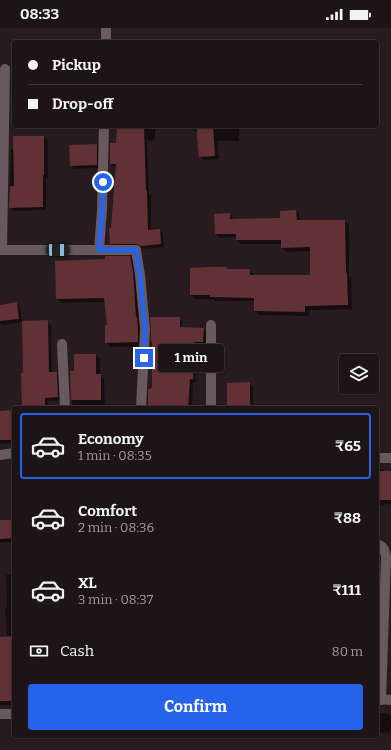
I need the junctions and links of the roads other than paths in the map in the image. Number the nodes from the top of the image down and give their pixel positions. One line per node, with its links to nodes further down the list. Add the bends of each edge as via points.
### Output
1 (106, 28): 2 (street)
2 (106, 40)
3 (5, 69): 5 (street)
4 (104, 128): 6 (street)
5 (1, 250): 6 (street)
6 (99, 250): 10 (street, via 136,250 145,329)
7 (211, 325): 11 (street)
8 (62, 344): 9 (street)
9 (65, 406)
10 (141, 406)
11 (211, 406)
12 (12, 453): 13 (street)
13 (0, 454)
14 (379, 458): 15 (street)
15 (391, 458)
16 (391, 542): 17 (street)
17 (379, 544)
18 (379, 545): 19 (street, via 384,549 386,557)
19 (383, 700)
20 (0, 714): 21 (street)
21 (12, 714)

